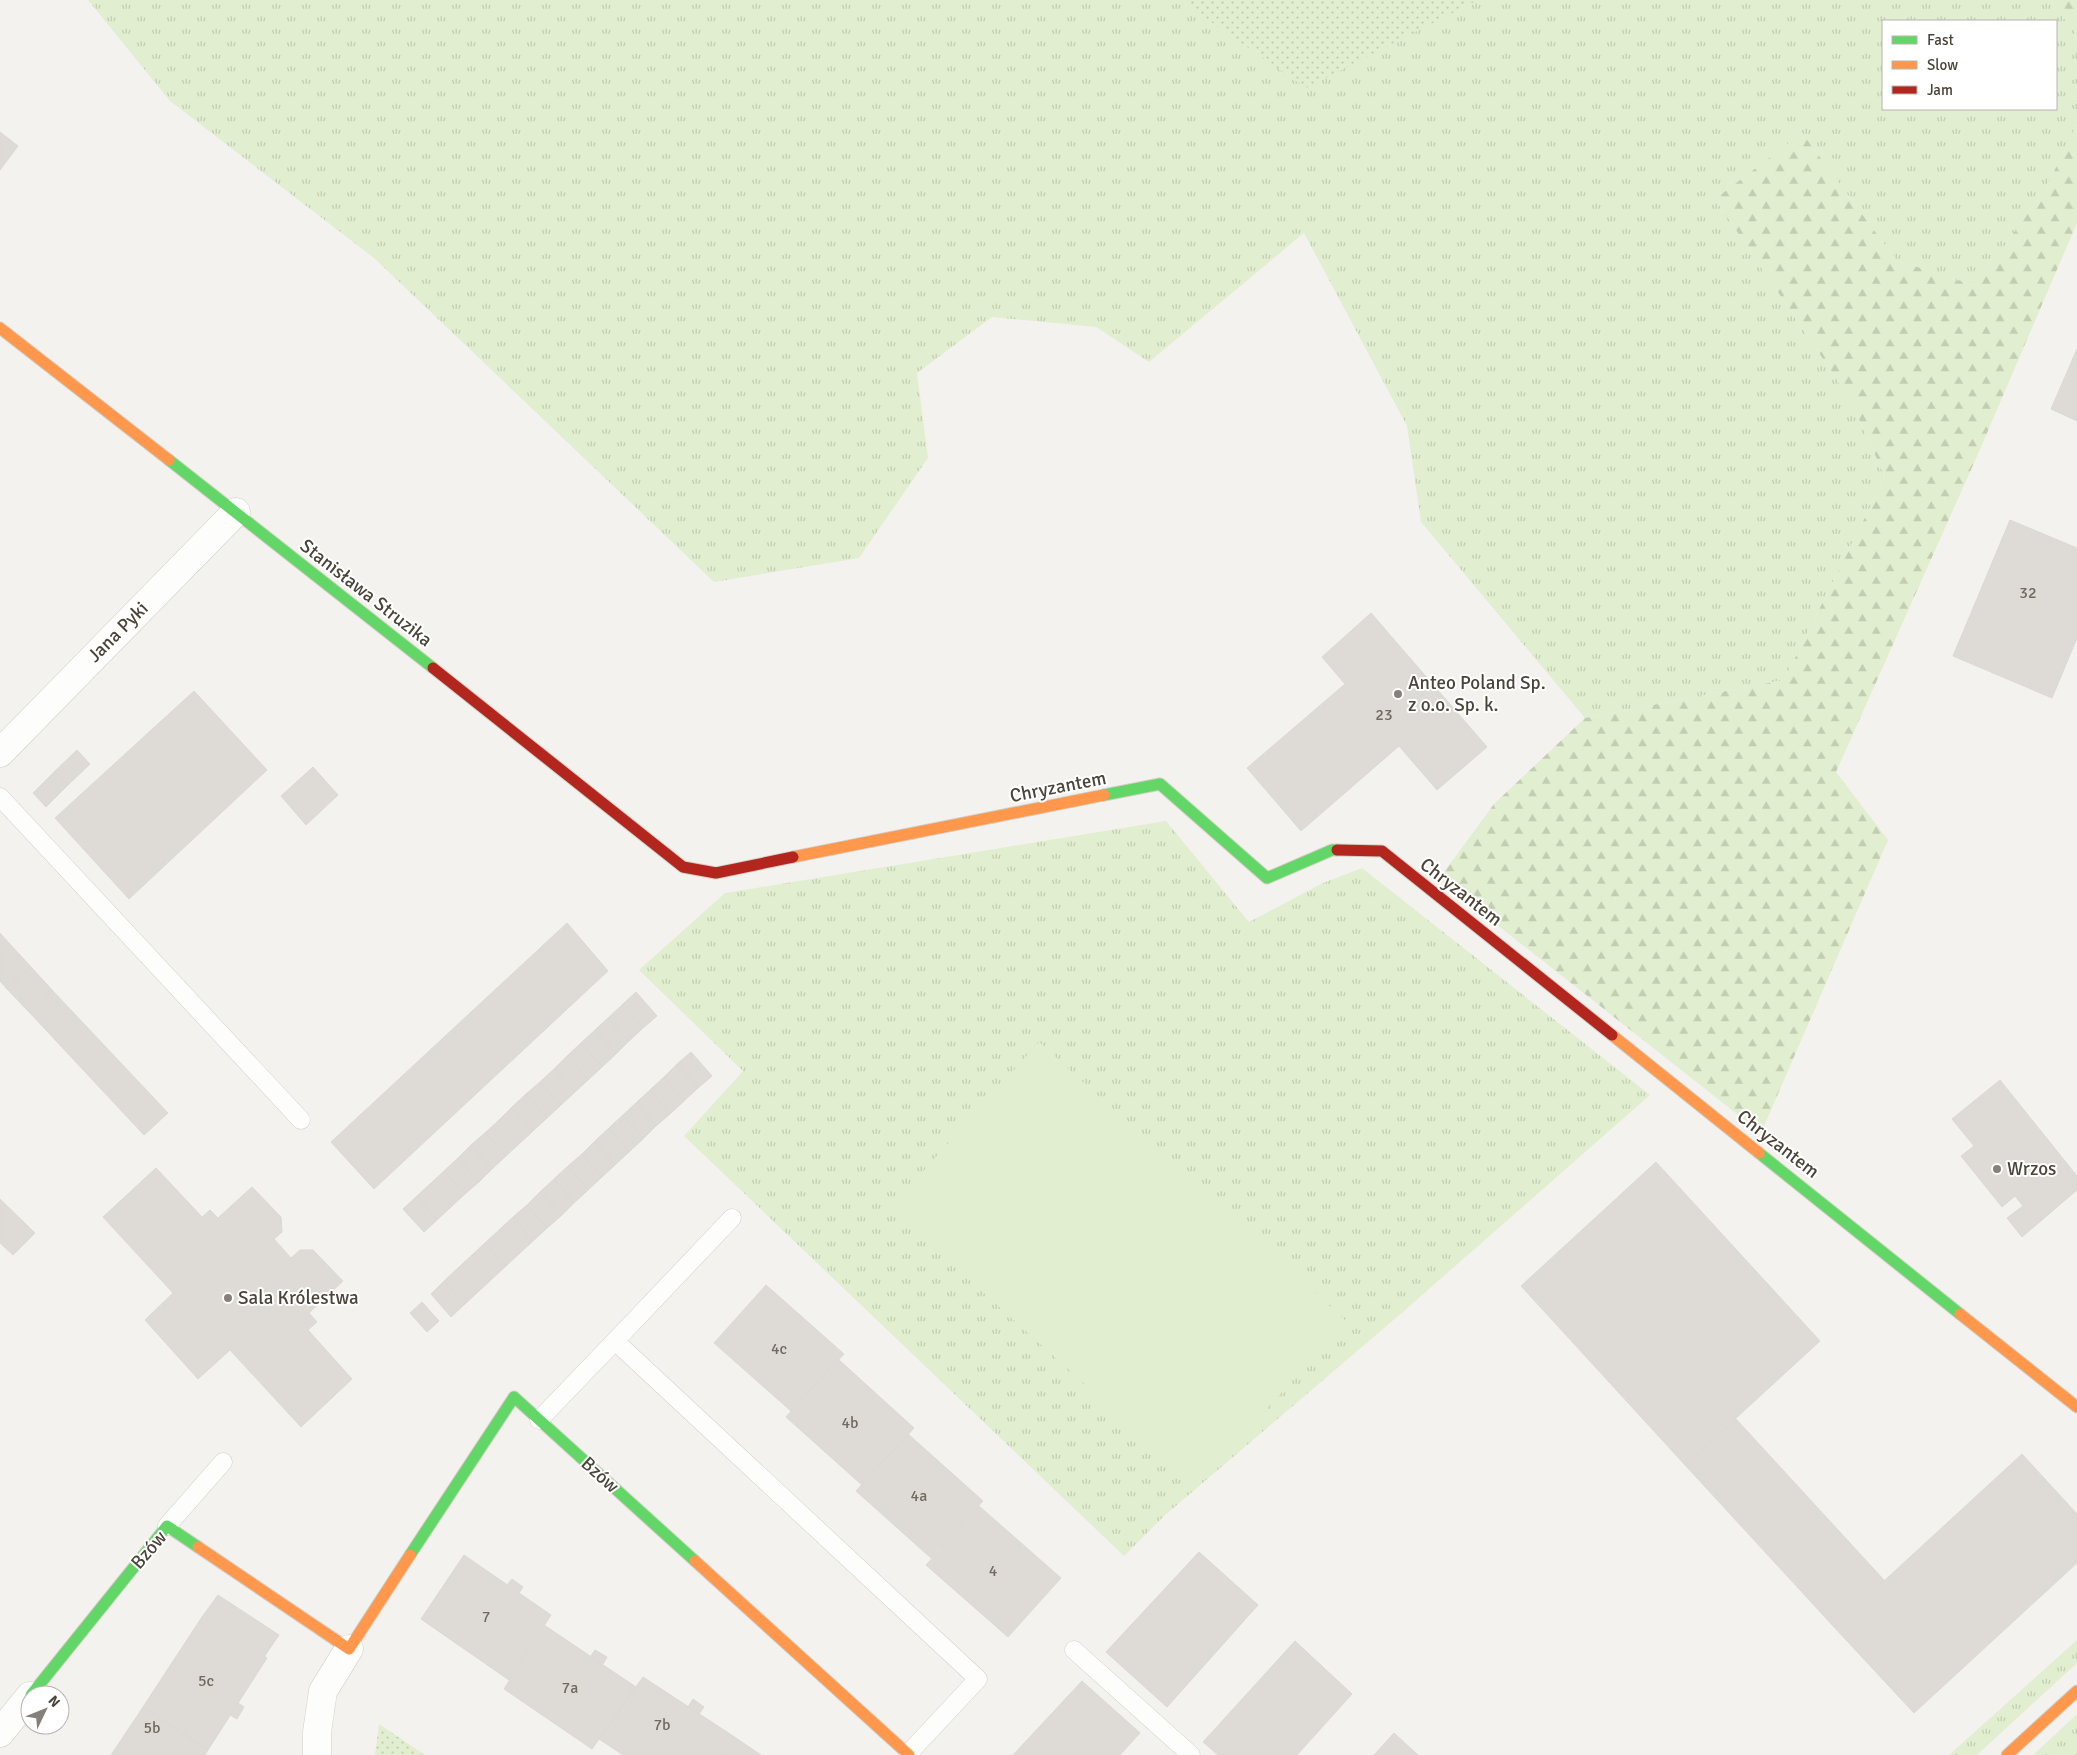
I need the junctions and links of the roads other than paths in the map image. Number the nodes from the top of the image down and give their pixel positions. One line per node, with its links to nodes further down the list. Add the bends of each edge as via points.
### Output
1 (0, 328): 2 (street, Stanisława Struzika)
2 (236, 512): 3 (street, Jana Pyki); 5 (street, Stanisława Struzika, via 683,867)
3 (0, 753)
4 (0, 797): 6 (lane)
5 (716, 873): 9 (street, Chryzantem, via 1160,784 1267,878 1332,850 1382,851)
6 (301, 1120)
7 (732, 1218): 8 (lane)
8 (615, 1341): 10 (lane); 19 (lane, via 978,1678)
9 (2077, 1407)
10 (539, 1420): 13 (street, Bzów, via 514,1397); 19 (street, Bzów)
11 (223, 1462): 12 (lane)
12 (167, 1526): 13 (street, Bzów); 15 (street, Bzów)
13 (349, 1650): 20 (street, Bzów, via 323,1691 316,1732)
14 (1074, 1650): 21 (lane)
15 (39, 1685)
16 (2077, 1692): 22 (street)
17 (20, 1708): 18 (street, Bzów)
18 (0, 1733)
19 (909, 1754)
20 (317, 1755)
21 (1191, 1755)
22 (2007, 1755)

